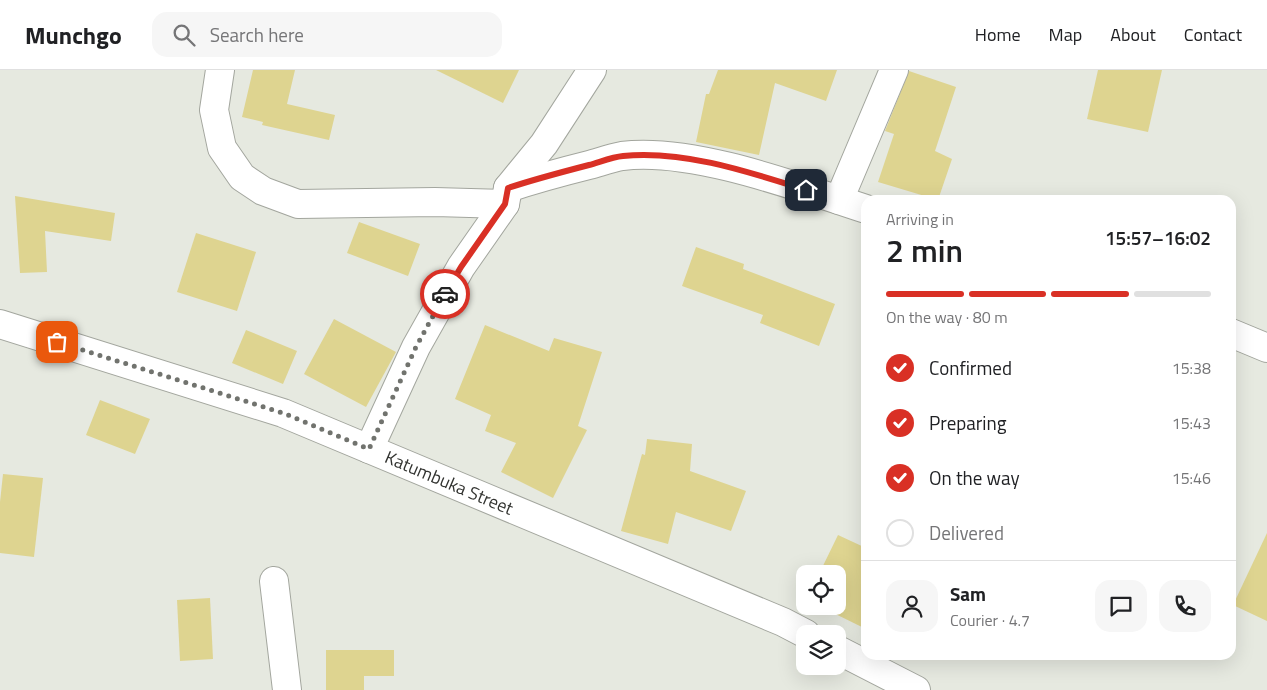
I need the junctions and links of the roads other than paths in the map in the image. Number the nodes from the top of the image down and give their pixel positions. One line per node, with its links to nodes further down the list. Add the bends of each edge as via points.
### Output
1 (220, 70): 4 (street, via 214,110 222,148 242,177 262,191 298,204 435,202)
2 (592, 70): 4 (street)
3 (894, 70): 5 (street)
4 (507, 196): 5 (street, via 545,176 621,156 648,155 717,165); 10 (street, via 461,267 416,347)
5 (839, 200): 6 (street)
6 (861, 207)
7 (0, 324): 10 (street, Katumbuka Street, via 283,413)
8 (1236, 335): 9 (street)
9 (1267, 348)
10 (369, 449): 12 (street, Katumbuka Street)
11 (274, 581): 14 (street)
12 (796, 629)
13 (846, 654): 15 (street)
14 (287, 690)
15 (916, 690)

